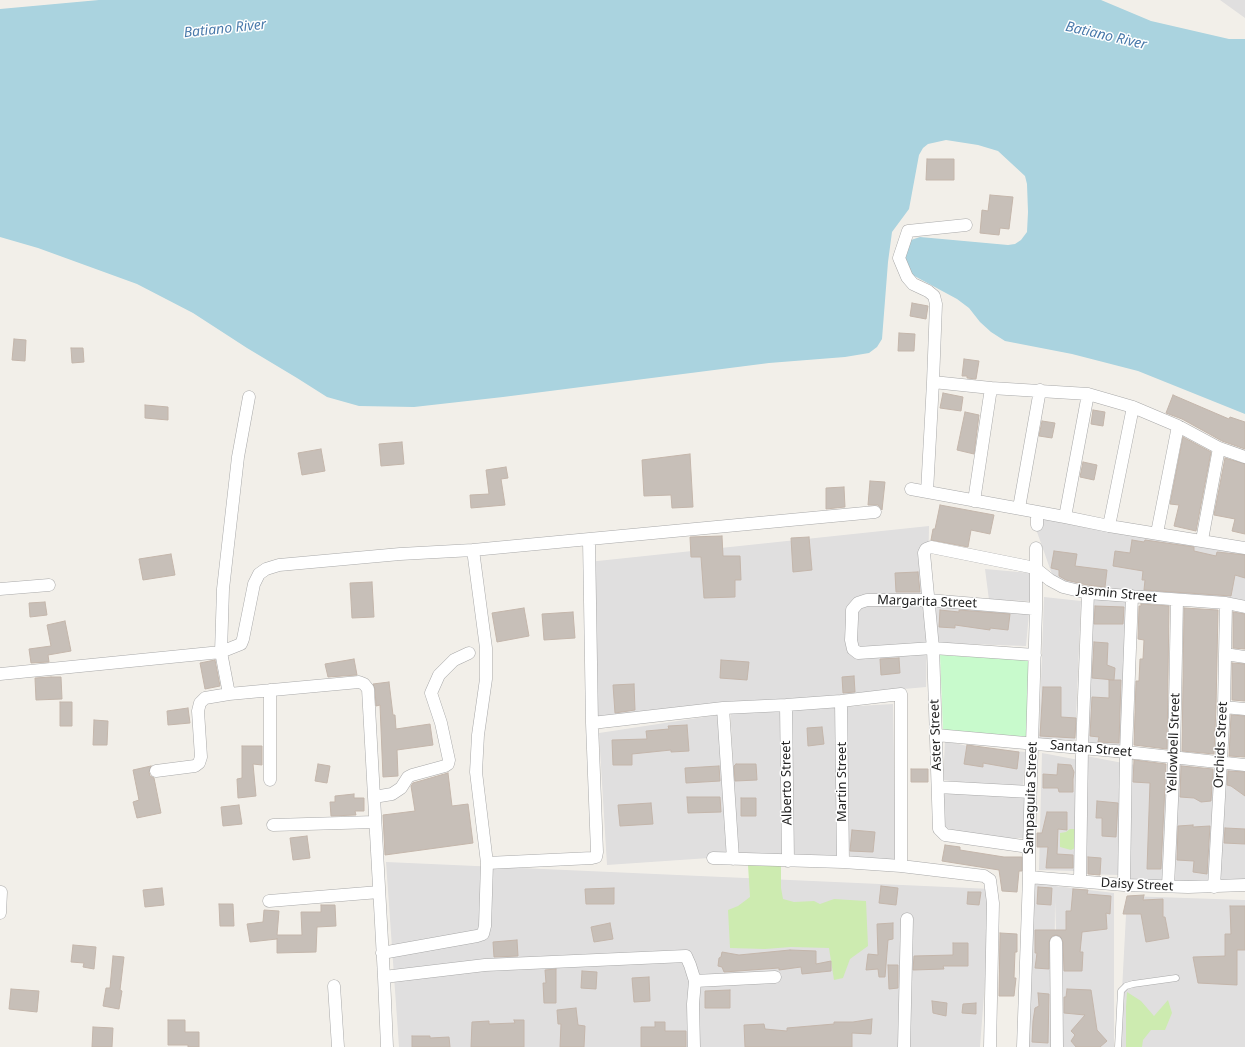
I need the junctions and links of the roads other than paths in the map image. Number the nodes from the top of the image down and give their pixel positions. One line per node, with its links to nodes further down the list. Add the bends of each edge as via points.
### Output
1 (966, 225): 2 (street, via 908,231 899,258 903,270 913,284 934,296 936,304)
2 (933, 382): 3 (street); 12 (street)
3 (992, 388): 4 (street); 13 (street)
4 (1040, 390): 5 (street); 14 (street)
5 (1088, 394): 7 (street); 17 (street)
6 (250, 397): 38 (street, via 238,457 223,589)
7 (1133, 407): 8 (street); 19 (street)
8 (1178, 426): 9 (street); 20 (street)
9 (1220, 448): 10 (street); 22 (street)
10 (1245, 457)
11 (911, 489): 12 (street)
12 (927, 492): 13 (street)
13 (974, 501): 14 (street)
14 (1019, 508): 16 (street)
15 (876, 512): 21 (street)
16 (1037, 512): 17 (street); 18 (street)
17 (1065, 517): 19 (street)
18 (1037, 525)
19 (1109, 526): 20 (street)
20 (1157, 533): 22 (street)
21 (589, 540): 26 (street); 51 (street)
22 (1202, 540): 24 (street)
23 (1036, 548): 27 (street, Sampaguita Street)
24 (1245, 548)
25 (926, 549): 27 (street, Jasmin Street, via 931,547); 32 (street, Aster Street, via 924,553)
26 (473, 550): 38 (street, via 309,562 278,565 266,569 259,574 254,584 241,644); 71 (street, via 486,648 486,679 476,772)
27 (1035, 568): 30 (street, Jasmin Street, via 1050,580); 36 (street, Sampaguita Street)
28 (48, 585): 29 (street)
29 (0, 589)
30 (1088, 593): 31 (street, Jasmin Street); 54 (street)
31 (1132, 596): 33 (street, Jasmin Street); 55 (street)
32 (928, 600): 36 (street, Margarita Street); 37 (street, Aster Street); 37 (street, Margarita Street, via 867,600 858,603 852,610 851,640 852,649 858,653)
33 (1177, 600): 34 (street, Jasmin Street); 56 (street, Yellowbell Street)
34 (1226, 603): 35 (street, Jasmin Street); 40 (street, Orchids Street)
35 (1245, 607)
36 (1036, 609): 41 (street, Sampaguita Street)
37 (933, 648): 41 (street, Margarita Street); 52 (street, Aster Street)
38 (221, 652): 43 (street); 45 (street)
39 (469, 653): 63 (street, via 454,660 439,675 431,693 441,723 448,764 412,775 392,794)
40 (1225, 654): 42 (street); 48 (street, Orchids Street)
41 (1035, 655): 53 (street, Sampaguita Street)
42 (1245, 657)
43 (0, 674)
44 (270, 690): 45 (street); 60 (street); 63 (street, via 359,682 364,684 368,690)
45 (229, 694): 59 (street, via 205,698 200,703 199,763 195,766)
46 (841, 701): 47 (street); 70 (street, Martin Street); 72 (street, via 901,694)
47 (786, 705): 49 (street); 69 (street, Alberto Street)
48 (1224, 707): 50 (street); 57 (street, Orchids Street)
49 (723, 708): 51 (street); 68 (street)
50 (1245, 709)
51 (592, 723): 71 (street, via 596,857)
52 (936, 735): 53 (street, Santan Street); 61 (street, Aster Street)
53 (1032, 743): 54 (street, Santan Street); 62 (street, Sampaguita Street)
54 (1082, 749): 55 (street, Santan Street); 74 (street)
55 (1126, 752): 56 (street, Santan Street); 75 (street)
56 (1174, 758): 57 (street, Santan Street); 77 (street, Yellowbell Street)
57 (1220, 763): 58 (street, Santan Street); 78 (street, Orchids Street)
58 (1245, 765)
59 (156, 771)
60 (270, 780)
61 (938, 786): 62 (street); 66 (street, Aster Street, via 939,830 945,835)
62 (1030, 792): 66 (street, Sampaguita Street)
63 (374, 797): 64 (street)
64 (375, 822): 65 (street); 80 (street)
65 (273, 825)
66 (1029, 847): 73 (street, Sampaguita Street)
67 (713, 858): 68 (street)
68 (733, 859): 69 (street)
69 (788, 861): 70 (street)
70 (843, 862): 72 (street)
71 (487, 863): 85 (street, via 485,926 482,934)
72 (901, 866): 95 (street, via 984,876 990,880 993,903)
73 (1029, 877): 74 (street, Daisy Street); 96 (street, Sampaguita Street)
74 (1080, 882): 75 (street, Daisy Street)
75 (1124, 885): 77 (street, Daisy Street)
76 (1245, 885): 78 (street, Daisy Street)
77 (1168, 886): 78 (street, Daisy Street)
78 (1214, 887)
79 (1, 892): 82 (street)
80 (379, 892): 81 (street); 85 (street)
81 (269, 901)
82 (0, 914)
83 (907, 919): 94 (street)
84 (1056, 942): 97 (street)
85 (382, 953): 86 (street)
86 (384, 977): 89 (street, via 485,965 686,956); 92 (street)
87 (775, 977): 89 (street)
88 (1176, 978): 98 (lane, via 1133,984 1121,991)
89 (695, 981): 93 (street)
90 (334, 986): 91 (street)
91 (338, 1047)
92 (386, 1047)
93 (694, 1047)
94 (904, 1047)
95 (990, 1047)
96 (1022, 1047)
97 (1057, 1047)
98 (1118, 1047)

